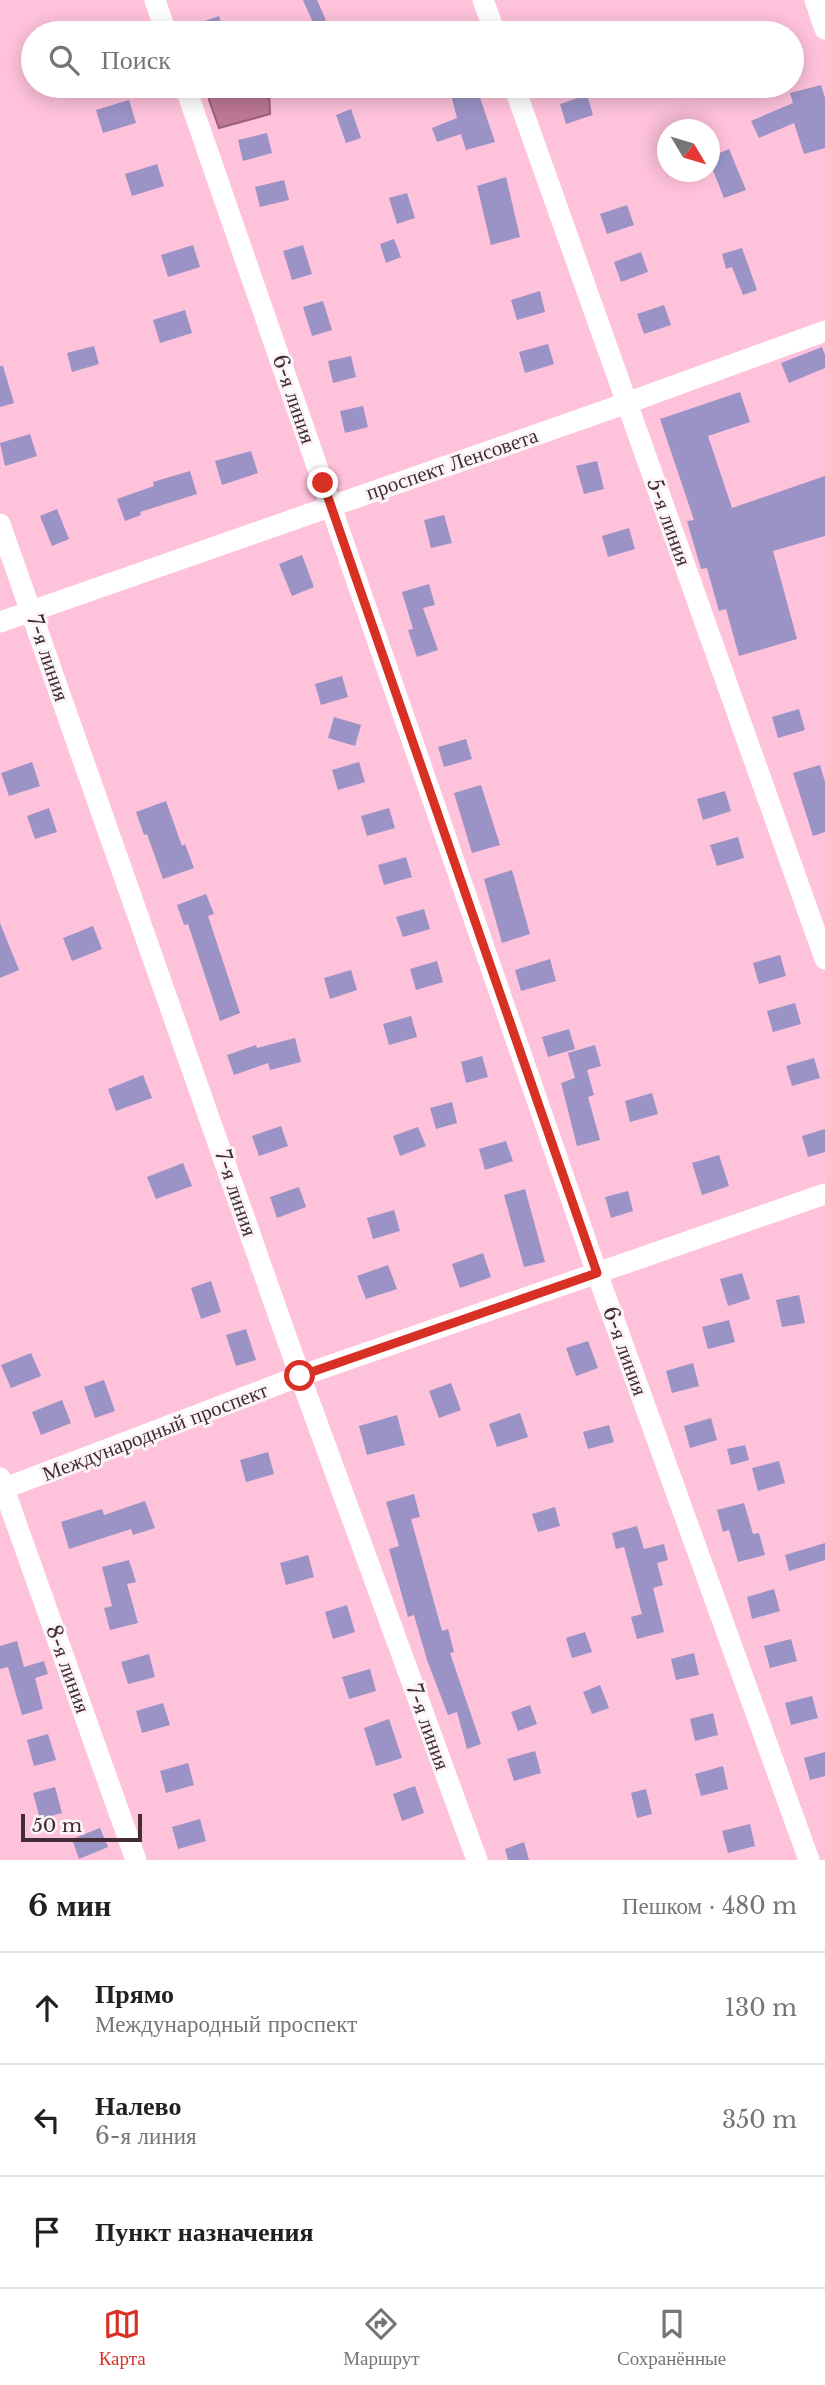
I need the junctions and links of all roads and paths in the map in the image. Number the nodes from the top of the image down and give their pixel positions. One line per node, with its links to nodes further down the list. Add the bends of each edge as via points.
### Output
1 (155, 0): 4 (street)
2 (483, 0): 5 (street)
3 (815, 0): 6 (street)
4 (162, 21)
5 (491, 21)
6 (825, 29)
7 (189, 98): 11 (street, 6-я линия)
8 (518, 98): 10 (street, 5-я линия)
9 (825, 331): 10 (street, проспект Ленсовета)
10 (627, 403): 11 (street, проспект Ленсовета); 15 (street, 5-я линия)
11 (331, 506): 13 (street, проспект Ленсовета); 17 (street, 6-я линия)
12 (0, 524): 13 (street, 7-я линия)
13 (32, 611): 14 (street, проспект Ленсовета); 18 (street, 7-я линия)
14 (0, 622)
15 (825, 959)
16 (825, 1194): 17 (street, Международный проспект)
17 (597, 1273): 18 (street, Международный проспект); 22 (street, 6-я линия)
18 (300, 1376): 19 (street, Международный проспект); 21 (street, 7-я линия)
19 (1, 1486): 20 (street, 8-я линия)
20 (136, 1860)
21 (477, 1860)
22 (809, 1860)

